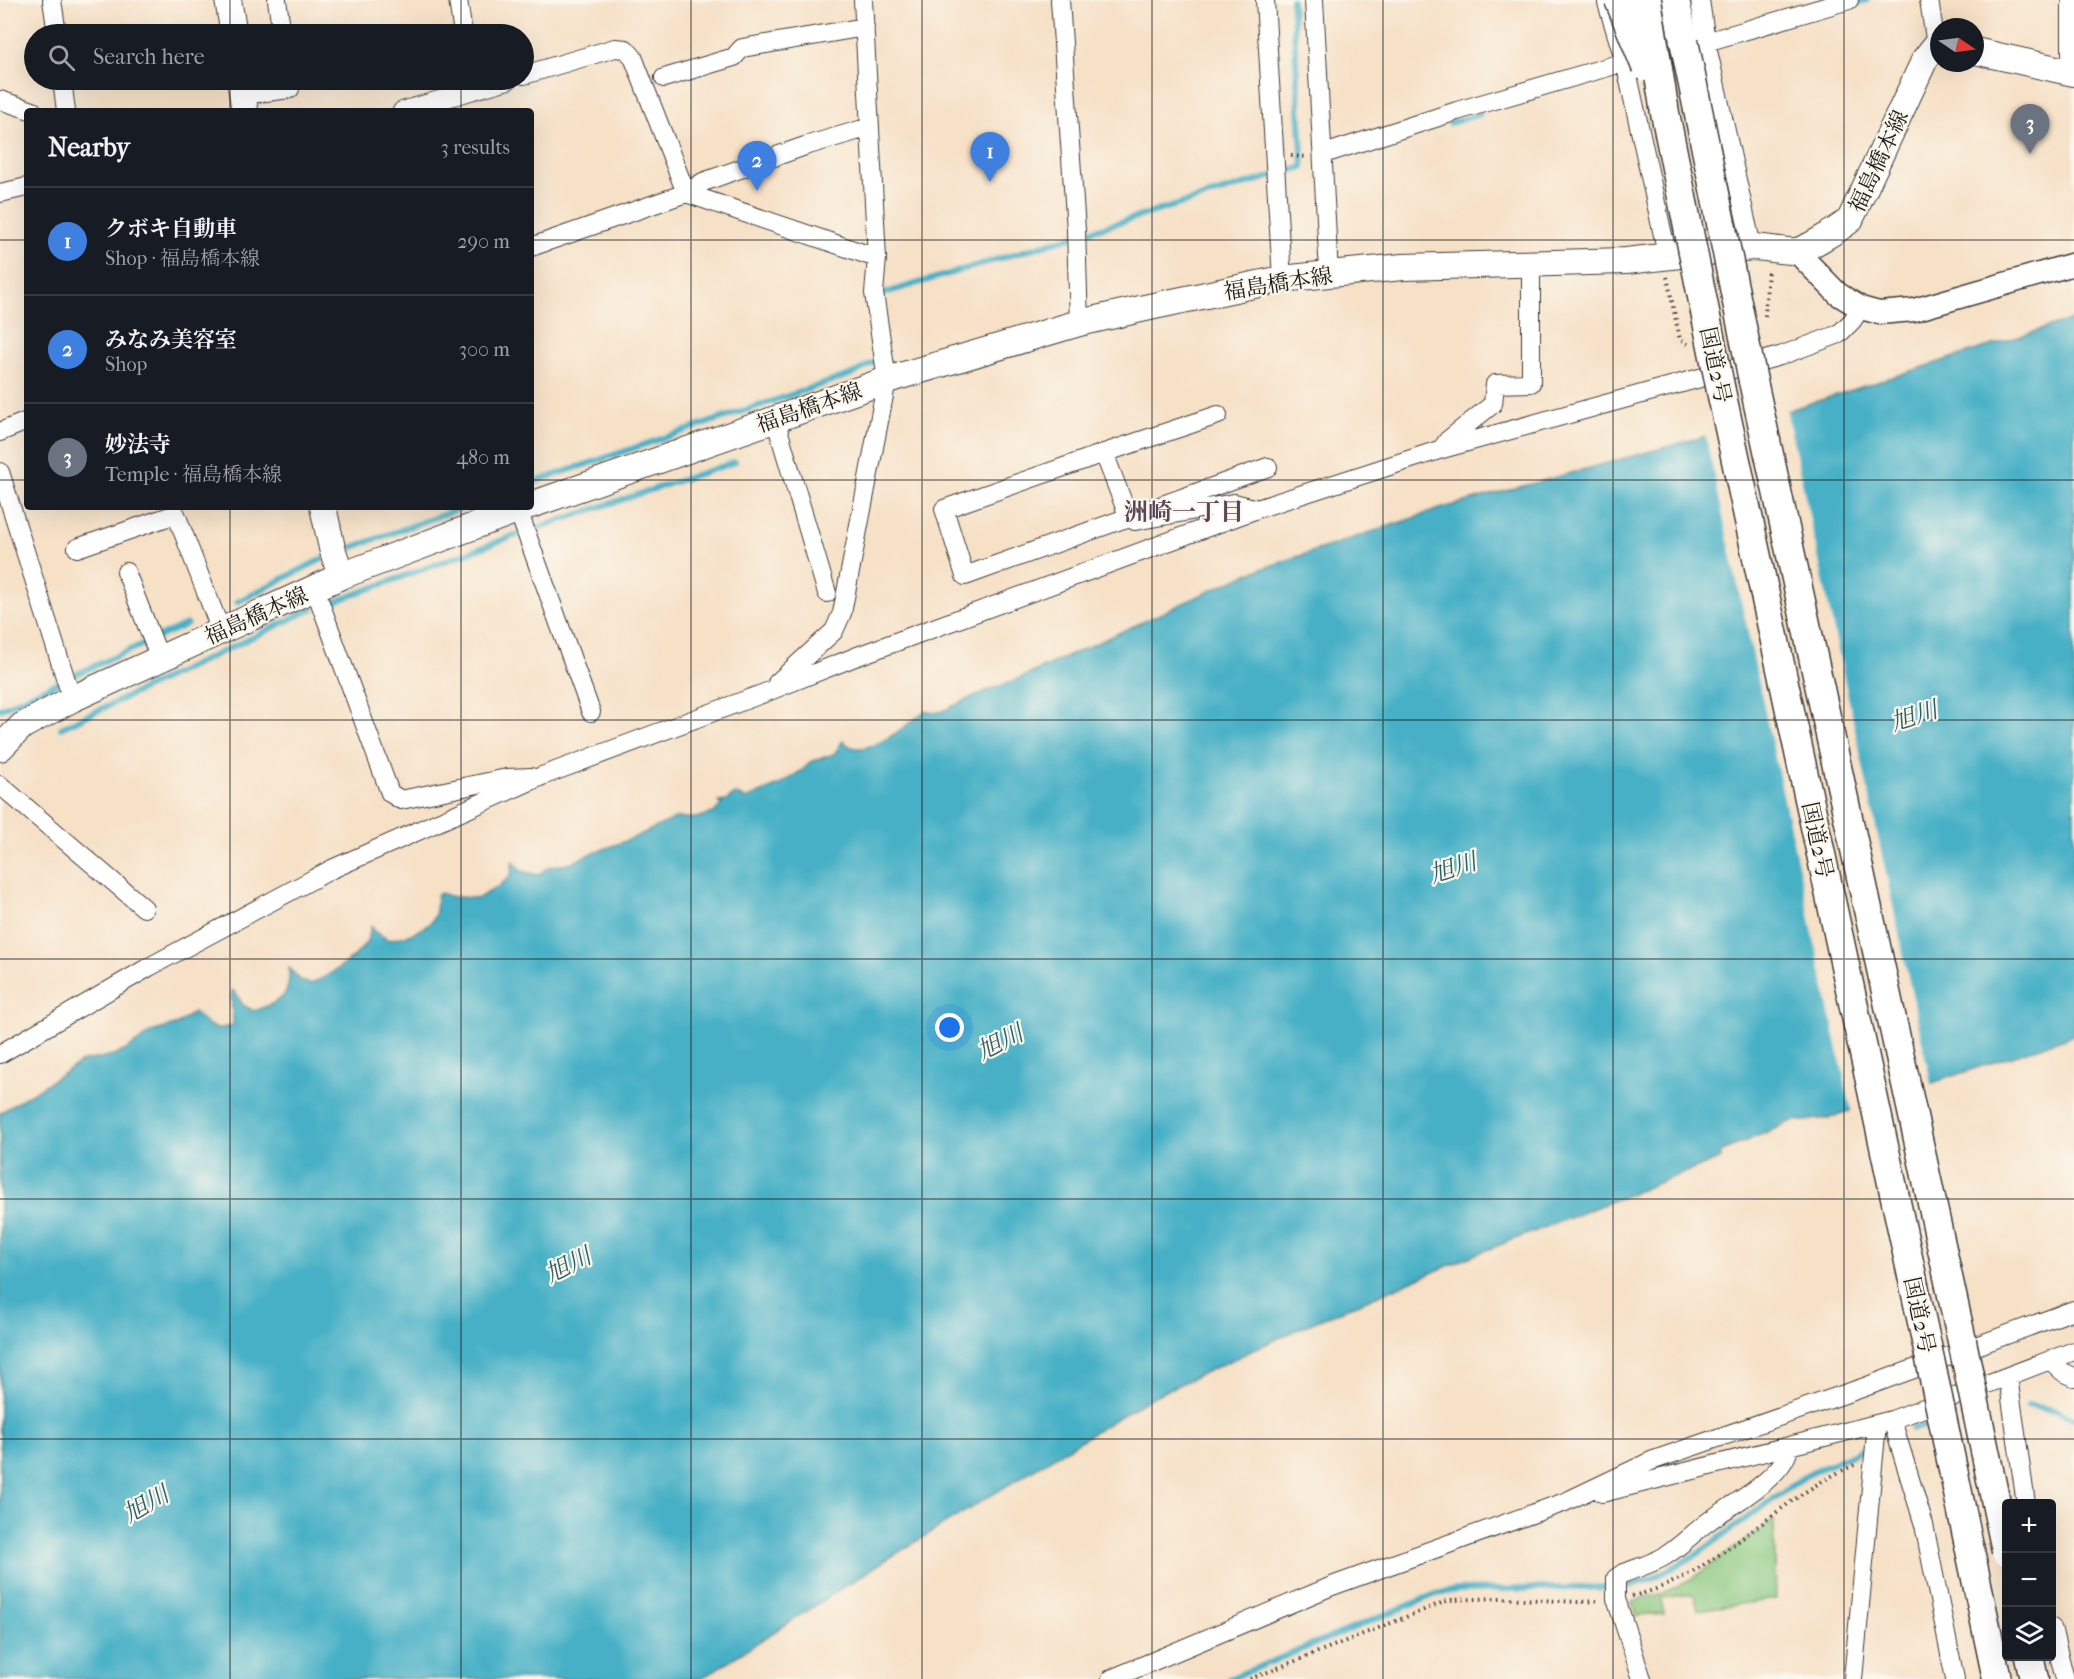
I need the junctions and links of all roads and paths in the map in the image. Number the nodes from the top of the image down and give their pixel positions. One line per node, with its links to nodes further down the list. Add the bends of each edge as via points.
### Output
1 (52, 0): 19 (street)
2 (228, 0): 20 (main road)
3 (277, 0): 21 (street)
4 (458, 0): 22 (street)
5 (863, 0): 23 (street)
6 (1060, 0): 55 (street)
7 (1265, 0): 53 (street)
8 (1314, 0): 41 (street)
9 (1606, 0): 27 (street)
10 (1619, 0): 39 (highway, bridge)
11 (1647, 0): 39 (highway, 国道2号, bridge)
12 (1676, 0): 24 (highway, 国道2号)
13 (1683, 0): 24 (highway)
14 (1700, 0): 24 (street)
15 (1849, 0): 24 (street)
16 (1929, 0): 18 (street)
17 (2071, 0): 29 (street)
18 (1933, 18)
19 (56, 24)
20 (232, 24)
21 (281, 24)
22 (462, 24)
23 (865, 27): 30 (street, via 742,48 734,57); 40 (street)
24 (1695, 42): 27 (street); 46 (street); 94 (highway, 国道2号, bridge, via 1756,392)
25 (1984, 53): 29 (main road)
26 (1930, 54): 47 (main road, 福島橋本線, via 1850,220)
27 (1625, 62): 41 (street, via 1457,111); 49 (street)
28 (534, 72): 44 (street, via 615,48 626,49 633,57)
29 (2072, 73)
30 (664, 78)
31 (64, 90): 37 (street)
32 (282, 90): 34 (street)
33 (459, 90): 38 (street)
34 (243, 95)
35 (0, 100): 36 (street)
36 (24, 108)
37 (66, 108)
38 (410, 108)
39 (1665, 113): 105 (highway, 国道2号, bridge)
40 (870, 127): 44 (street, via 713,178); 48 (street)
41 (1324, 158): 52 (street)
42 (24, 188): 43 (street)
43 (0, 193)
44 (686, 193): 45 (street); 48 (street)
45 (534, 246)
46 (1752, 247): 47 (main road, 福島橋本線); 49 (main road, 福島橋本線)
47 (1796, 251): 54 (street, via 1838,294)
48 (877, 258): 56 (street, via 874,293)
49 (1668, 258): 50 (main road, 福島橋本線)
50 (1531, 264): 52 (main road, 福島橋本線, via 1403,267); 61 (street, via 1530,382 1495,384 1493,404)
51 (2074, 264): 54 (street, via 1914,310 1879,313)
52 (1329, 274): 53 (main road, 福島橋本線)
53 (1282, 279): 55 (main road, 福島橋本線)
54 (1861, 308): 61 (street, via 1839,334 1780,356)
55 (1079, 322): 56 (main road, 福島橋本線)
56 (884, 365): 58 (main road, 福島橋本線); 77 (street, via 842,613 834,631)
57 (1218, 415): 62 (street)
58 (775, 419): 67 (main road, 福島橋本線); 73 (street)
59 (24, 423): 60 (street)
60 (0, 432)
61 (1442, 449): 65 (street)
62 (1104, 453): 68 (street); 68 (street, via 944,509 965,576)
63 (1268, 467): 68 (street)
64 (0, 472): 76 (street)
65 (1257, 509): 68 (street, via 1234,503); 77 (street)
66 (324, 510): 71 (main road)
67 (525, 517): 71 (main road, 福島橋本線); 78 (street)
68 (1129, 518)
69 (77, 548): 74 (street, via 176,514)
70 (126, 572): 75 (street)
71 (341, 576): 72 (main road, 福島橋本線)
72 (315, 589): 74 (main road, 福島橋本線); 80 (street, via 390,793 401,800 507,778)
73 (827, 593)
74 (221, 631): 75 (main road, 福島橋本線)
75 (155, 646): 76 (main road, 福島橋本線)
76 (68, 686): 79 (main road, 福島橋本線)
77 (767, 692): 80 (street)
78 (591, 712)
79 (0, 748)
80 (542, 776): 83 (street, via 332,869 149,967)
81 (0, 785): 82 (street)
82 (144, 908)
83 (0, 1054)
84 (2074, 1311): 93 (street, via 1651,1461)
85 (2074, 1351): 86 (street)
86 (2051, 1361): 87 (street); 88 (street)
87 (2008, 1377): 89 (street); 92 (street)
88 (2074, 1377)
89 (1884, 1422): 90 (street); 91 (street); 104 (street, via 1924,1525)
90 (1790, 1447): 93 (street); 95 (street, via 1784,1461 1768,1478 1664,1557 1616,1578)
91 (1874, 1456): 95 (path, via 1797,1496 1681,1578 1652,1592); 103 (street)
92 (2025, 1499)
93 (1565, 1502): 97 (street, via 1332,1586)
94 (2002, 1528)
95 (1616, 1592): 101 (path, via 1578,1602 1449,1600); 102 (street)
96 (2056, 1644): 107 (street)
97 (1158, 1659): 99 (street); 100 (street)
98 (2030, 1661): 106 (highway)
99 (1111, 1679)
100 (1146, 1679)
101 (1250, 1679)
102 (1642, 1679)
103 (1853, 1679)
104 (1955, 1679)
105 (1997, 1679)
106 (2034, 1679)
107 (2065, 1679)

